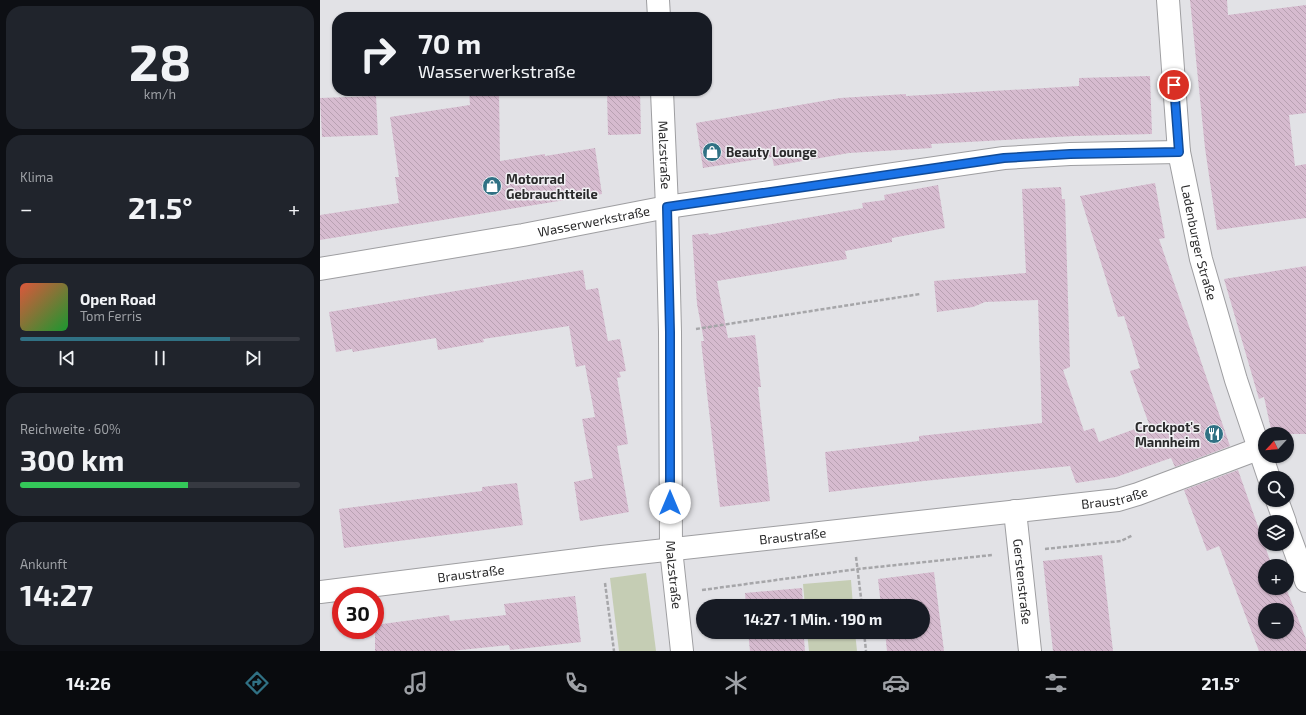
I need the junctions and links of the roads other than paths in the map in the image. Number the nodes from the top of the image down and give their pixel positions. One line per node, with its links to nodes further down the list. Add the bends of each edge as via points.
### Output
1 (658, 0): 3 (street)
2 (1168, 0): 5 (street, Ladenburger Straße)
3 (659, 12)
4 (662, 96): 6 (street, Malzstraße)
5 (1179, 152): 6 (street, Wasserwerkstraße, via 1004,158); 8 (street, Ladenburger Straße, via 1202,259)
6 (667, 207): 7 (street, Wasserwerkstraße, via 523,235); 11 (street, Malzstraße)
7 (320, 269)
8 (1258, 449): 9 (street, Braustraße, via 1118,500)
9 (1016, 511): 11 (street, Braustraße); 15 (street, Gerstenstraße)
10 (1294, 548): 12 (street)
11 (671, 549): 13 (street, Braustraße); 14 (street, Malzstraße)
12 (1306, 581)
13 (320, 592)
14 (682, 651)
15 (1030, 651)

